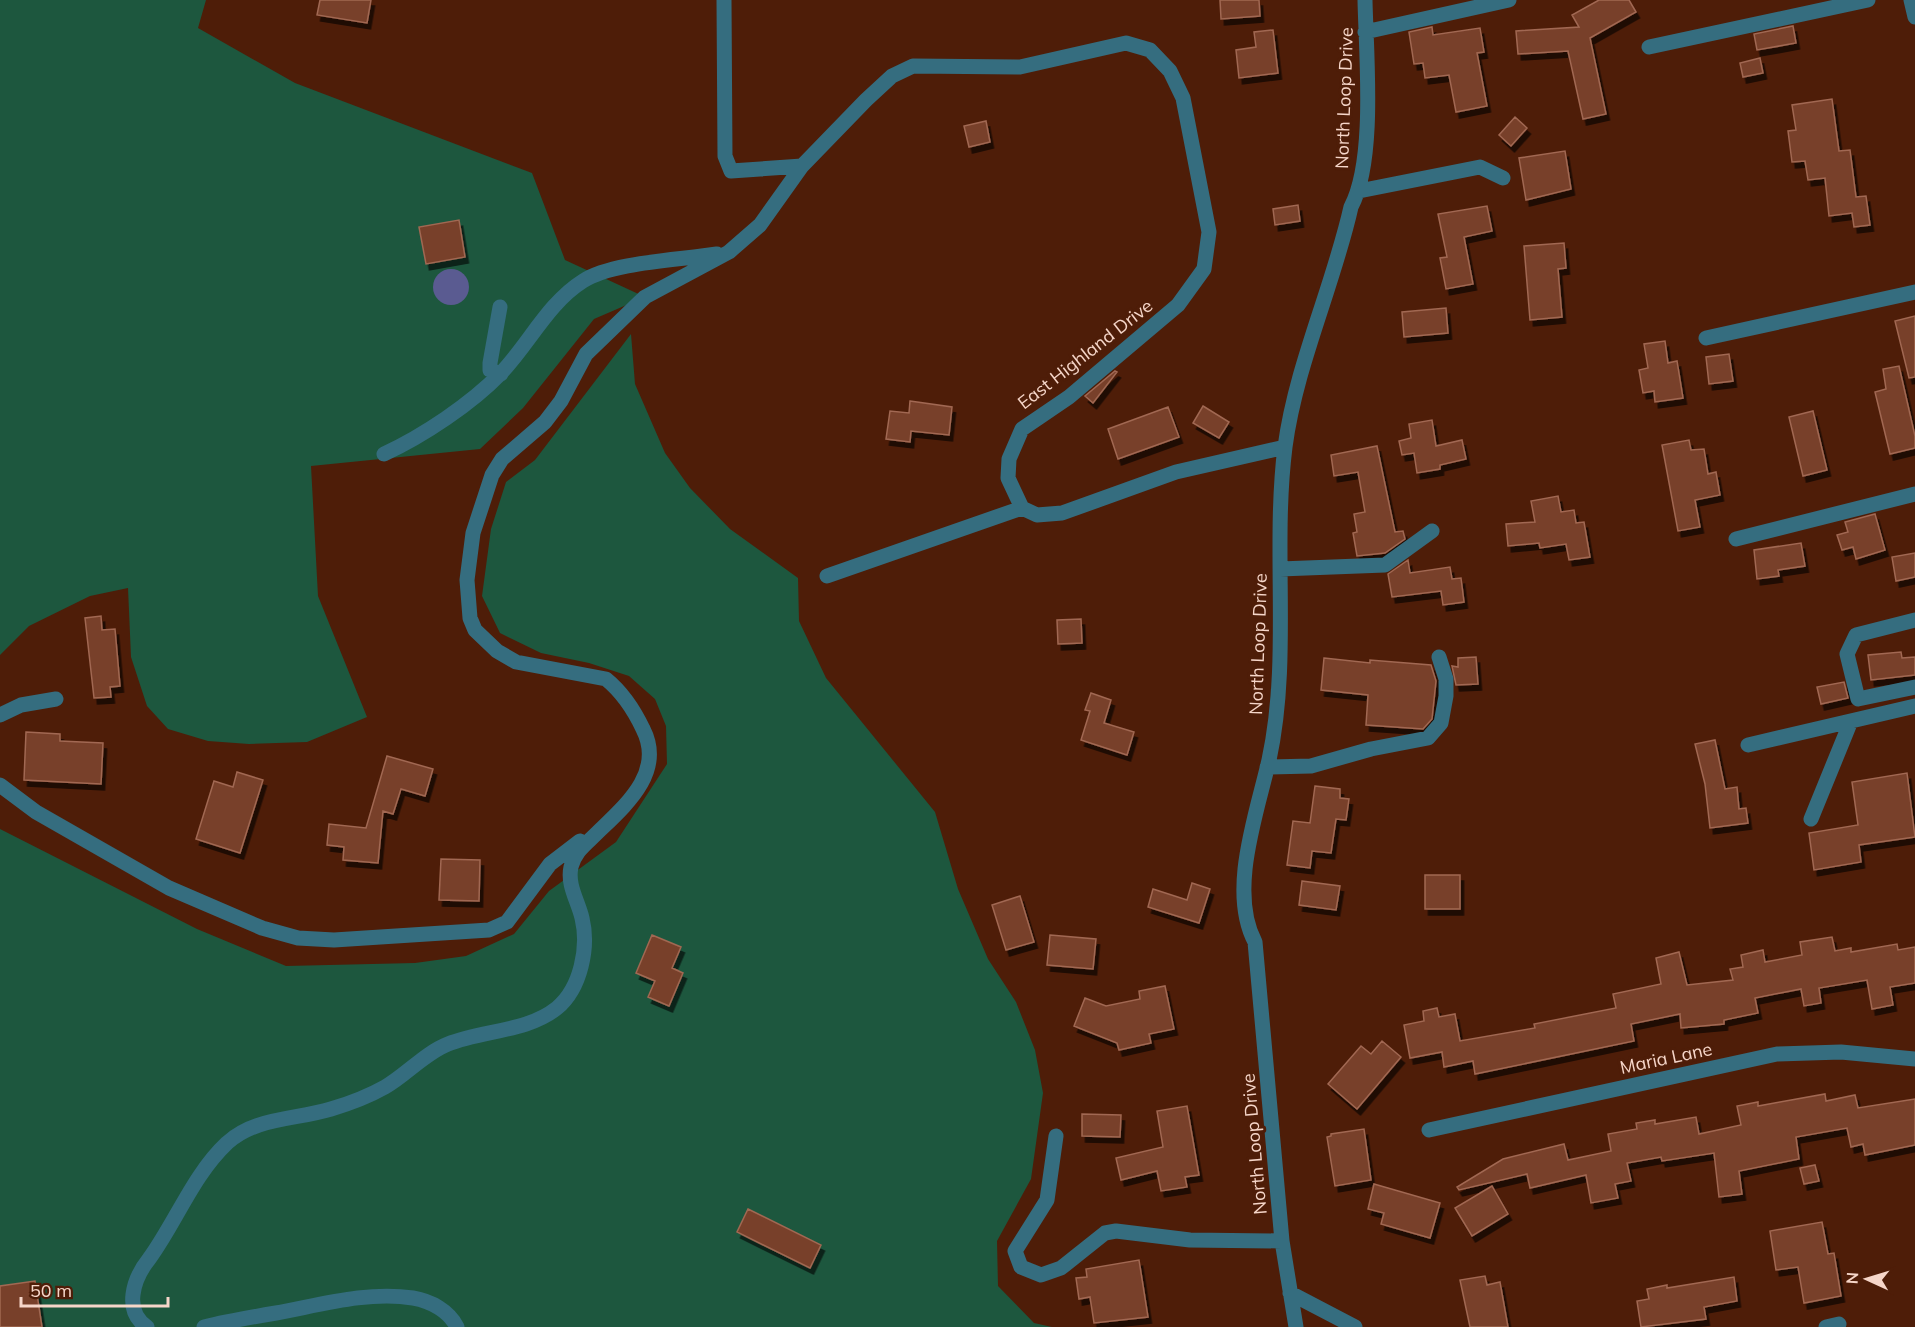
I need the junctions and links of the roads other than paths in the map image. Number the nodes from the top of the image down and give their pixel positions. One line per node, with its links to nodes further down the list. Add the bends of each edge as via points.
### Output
1 (724, 0): 9 (street, via 725,156 731,171)
2 (1365, 0): 7 (street, North Loop Drive)
3 (1509, 0): 7 (street)
4 (1869, 0): 8 (street)
5 (1911, 0): 6 (street)
6 (1915, 17)
7 (1365, 32): 11 (street, North Loop Drive, via 1366,134)
8 (1649, 47)
9 (802, 166): 12 (street, East Highland Drive, via 760,225); 20 (street, East Highland Drive, via 892,76 913,66 1020,67 1126,43 1150,50 1170,71 1183,98 1209,232 1204,269 1178,305 1069,397 1022,429 1009,459 1008,478)
10 (1503, 178): 11 (street, via 1480,167)
11 (1359, 191): 17 (street, North Loop Drive, via 1315,324)
12 (729, 252): 16 (street, via 621,268 582,281 549,313); 35 (street, East Highland Drive, via 645,297 586,354 550,415 502,459 492,475 473,533 467,601 480,638 516,662 606,679 637,716 647,736 651,763 646,776)
13 (1915, 292): 15 (street)
14 (500, 307): 16 (street, via 490,370)
15 (1706, 338)
16 (501, 374): 18 (street, via 452,412)
17 (1285, 447): 20 (street, via 1176,472 1062,513 1037,515); 23 (street, North Loop Drive)
18 (384, 454)
19 (1915, 495): 22 (street)
20 (1022, 508): 24 (street)
21 (1432, 531): 23 (street, via 1385,565)
22 (1736, 539)
23 (1280, 569): 33 (street, North Loop Drive, via 1278,710)
24 (827, 576)
25 (1915, 620): 27 (street, via 1856,635 1847,654 1858,699)
26 (1439, 657): 33 (street, via 1446,679 1446,696 1441,723 1428,738 1311,766)
27 (1915, 687)
28 (56, 699): 30 (street, via 21,705)
29 (1915, 706): 31 (street)
30 (0, 715)
31 (1851, 721): 32 (street); 36 (street)
32 (1748, 745)
33 (1267, 767): 40 (street, North Loop Drive, via 1253,820 1245,908 1246,925 1255,942)
34 (0, 785): 35 (street, via 36,812 169,888 262,928 298,938 346,939 489,930 507,922 550,864)
35 (609, 819): 42 (street, East Highland Drive, via 583,845 570,868 570,882 582,919 584,950 581,968 560,1005 537,1020 442,1047 383,1088 331,1109 265,1122 229,1142 204,1171 137,1282 132,1308)
36 (1811, 819)
37 (1915, 1059): 38 (street, Maria Lane, via 1840,1052 1777,1054)
38 (1429, 1130)
39 (1056, 1136): 40 (street, via 1047,1200 1015,1251 1021,1266 1041,1275 1061,1268 1105,1233 1116,1231 1190,1240)
40 (1282, 1241): 41 (street, North Loop Drive)
41 (1290, 1293): 45 (street, North Loop Drive); 46 (street)
42 (147, 1327)
43 (204, 1327): 44 (street, via 315,1305 398,1297 414,1298 442,1309)
44 (457, 1327)
45 (1296, 1327)
46 (1355, 1327)

